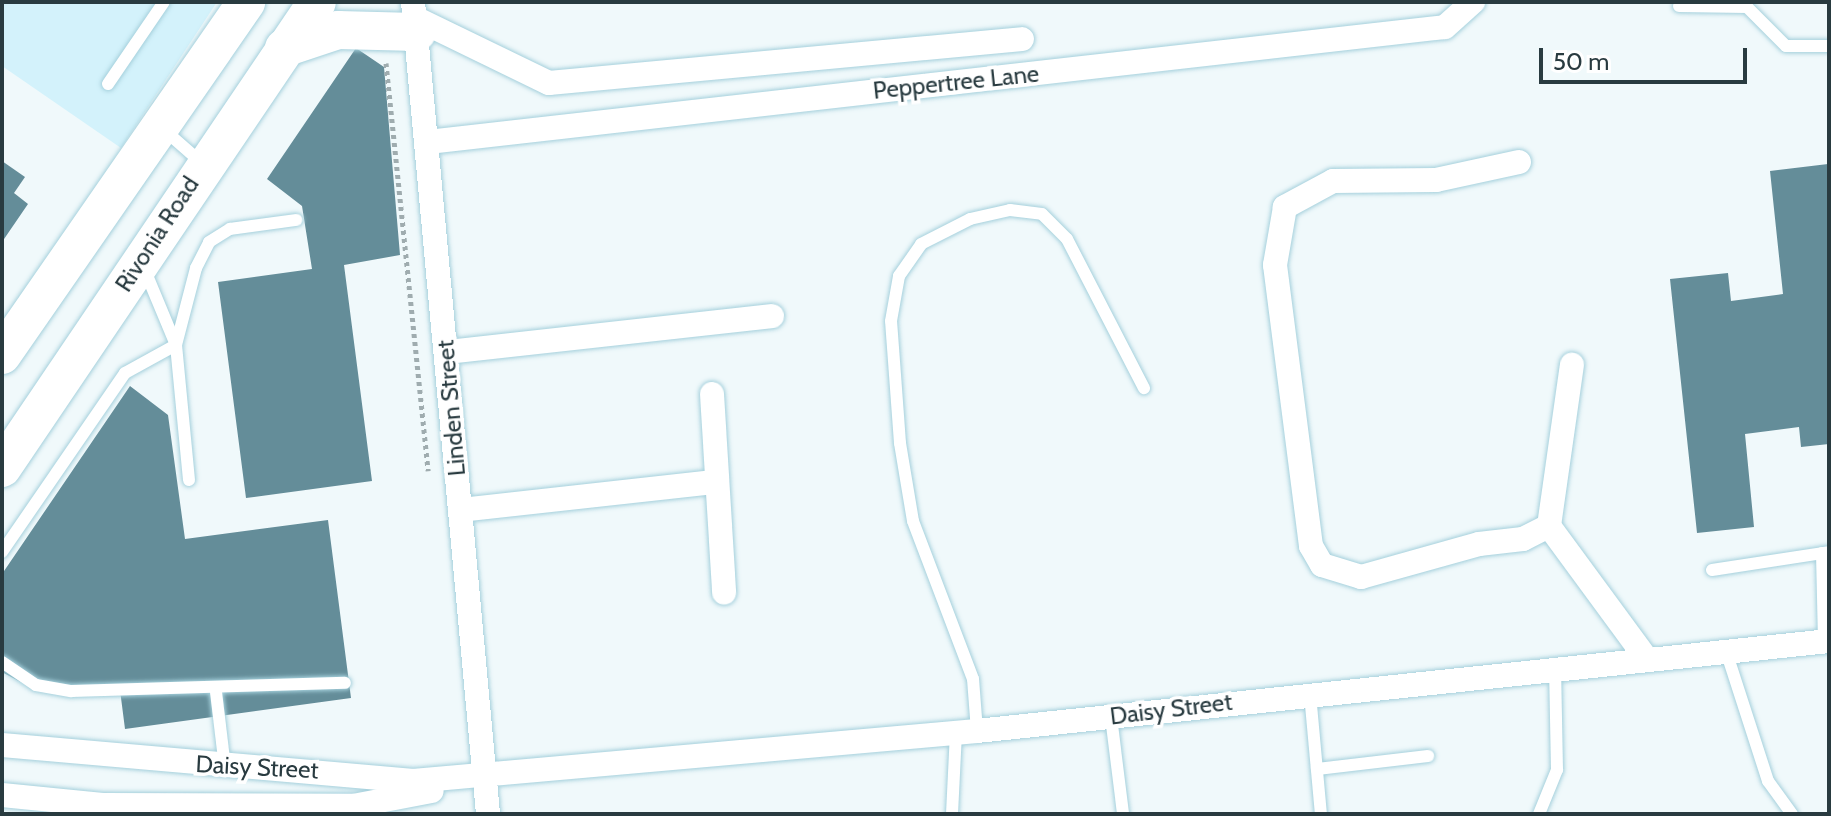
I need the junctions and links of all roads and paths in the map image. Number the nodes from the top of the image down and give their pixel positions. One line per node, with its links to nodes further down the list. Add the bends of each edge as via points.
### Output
1 (164, 2): 11 (lane)
2 (246, 2): 12 (main road)
3 (317, 2): 10 (main road, Rivonia Road)
4 (1473, 2): 13 (street, Peppertree Lane, via 1445,27)
5 (1679, 6): 9 (lane, via 1747,7 1786,46)
6 (415, 17): 7 (main road); 8 (street, via 549,83); 13 (street, Linden Street)
7 (377, 28): 10 (main road, via 338,30); 26 (path, via 390,76)
8 (1022, 39)
9 (1829, 46)
10 (284, 48): 15 (main road, Rivonia Road)
11 (108, 84)
12 (160, 125): 15 (lane); 21 (main road)
13 (428, 142): 20 (street, Linden Street)
14 (1519, 162): 30 (street, via 1436,180 1321,184 1285,207 1275,265 1311,546 1322,565 1361,577 1479,544 1523,539)
15 (203, 163): 17 (main road, Rivonia Road)
16 (296, 220): 19 (lane, via 230,229 209,242 188,288)
17 (140, 260): 19 (lane); 25 (main road, Rivonia Road)
18 (772, 316): 20 (street)
19 (176, 345): 27 (lane); 31 (lane, via 125,373)
20 (447, 352): 29 (street, Linden Street)
21 (2, 355)
22 (1572, 365): 30 (street)
23 (1144, 388): 44 (lane, via 1067,239 1042,214 1010,210 959,223 921,244 899,276 891,321 908,490 973,679)
24 (712, 394): 28 (street)
25 (2, 468)
26 (428, 479)
27 (189, 480)
28 (715, 482): 29 (street); 34 (street)
29 (460, 510): 49 (street, Linden Street)
30 (1549, 526): 37 (street)
31 (2, 552)
32 (1825, 553): 33 (lane); 35 (lane)
33 (1712, 570)
34 (724, 593)
35 (1826, 641): 36 (street, Daisy Street)
36 (1726, 651): 37 (street, Daisy Street); 57 (lane, via 1768,781)
37 (1646, 658): 39 (street, Daisy Street)
38 (2, 662): 42 (lane, via 36,685 71,691)
39 (1555, 664): 41 (street, Daisy Street); 56 (lane, via 1558,760)
40 (345, 683): 42 (lane)
41 (1310, 691): 43 (street, Daisy Street); 48 (lane)
42 (216, 692): 47 (lane)
43 (1111, 717): 44 (street, Daisy Street); 54 (lane)
44 (967, 732): 49 (street, Daisy Street); 53 (lane)
45 (2, 745): 47 (street, Daisy Street)
46 (1428, 756): 48 (lane)
47 (225, 767): 50 (street, Daisy Street)
48 (1317, 769): 55 (lane)
49 (484, 778): 50 (street, Daisy Street); 52 (street, Linden Street)
50 (413, 788): 51 (street, Daisy Street, via 353,806 103,805)
51 (2, 795)
52 (488, 814)
53 (952, 814)
54 (1123, 814)
55 (1321, 814)
56 (1539, 814)
57 (1792, 814)

